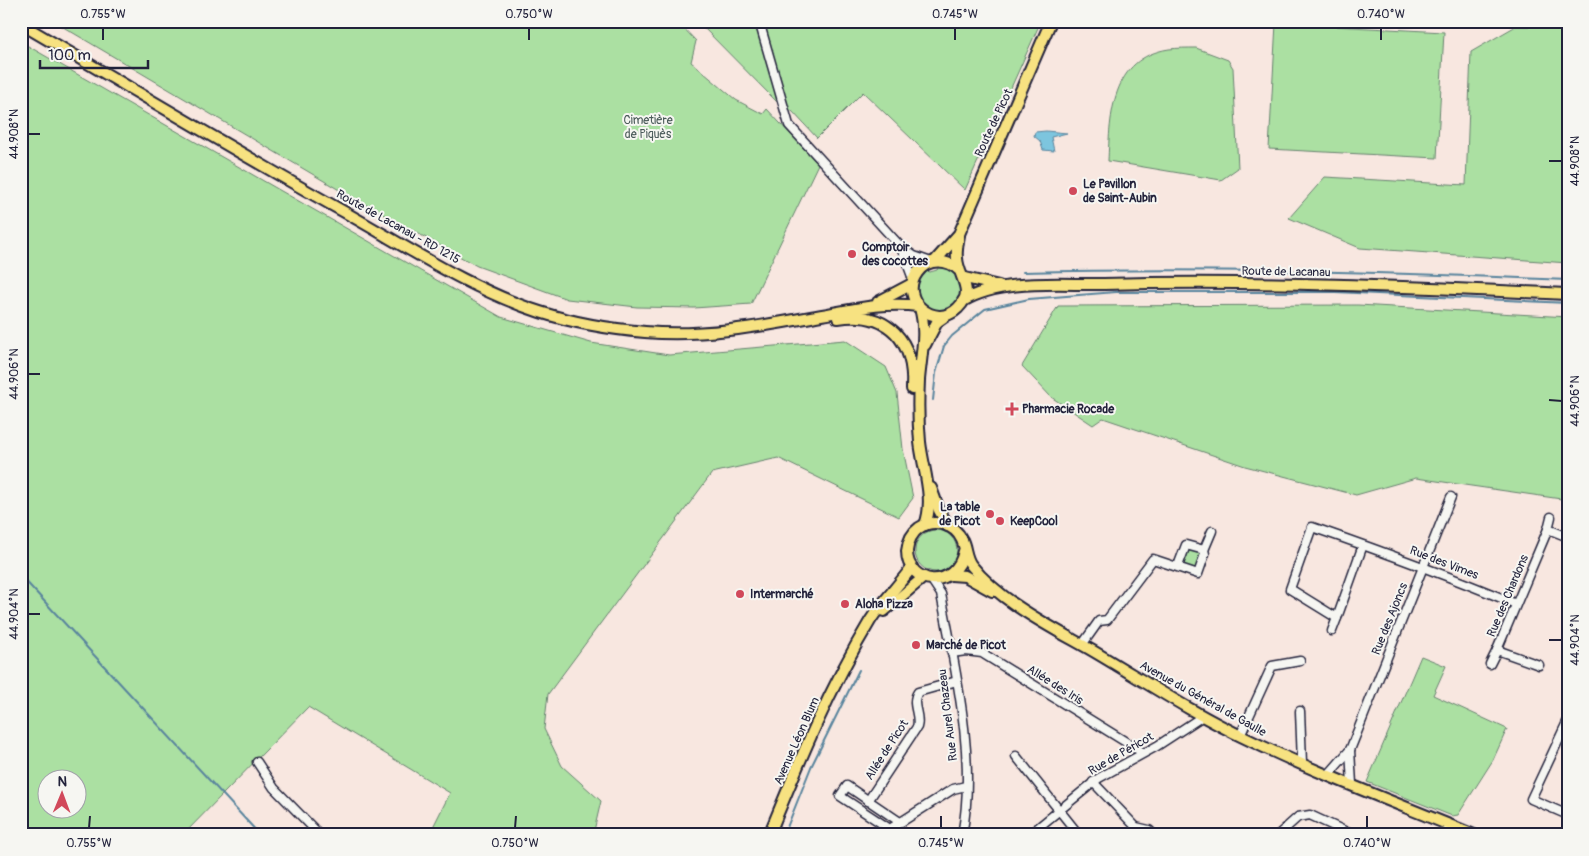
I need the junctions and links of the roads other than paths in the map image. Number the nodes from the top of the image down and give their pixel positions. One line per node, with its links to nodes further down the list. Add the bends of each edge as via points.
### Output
1 (759, 21): 5 (street, via 789,125)
2 (1051, 21): 4 (main road, Route de Picot)
3 (21, 24): 15 (main road, Route de Lacanau - RD 1215, via 436,263 498,296 540,312 598,327 647,333 698,332)
4 (959, 234): 6 (main road, Route de Picot); 7 (main road, Route de Picot, via 956,258)
5 (901, 247): 6 (street, via 914,256); 8 (street)
6 (933, 262): 7 (main road, via 949,263); 8 (main road, via 920,269)
7 (962, 275): 9 (main road); 11 (main road, via 966,294)
8 (912, 281): 12 (main road); 13 (main road, via 913,298)
9 (1003, 287): 10 (main road, Route de Lacanau, via 1275,283); 11 (main road, via 976,293)
10 (1568, 294)
11 (963, 301): 14 (main road)
12 (870, 305): 13 (main road); 15 (main road)
13 (919, 307): 14 (main road, via 932,315); 16 (main road, via 923,318)
14 (947, 315): 16 (main road, via 937,322)
15 (800, 319): 17 (main road, via 864,317 880,321 901,339 912,364 911,406)
16 (923, 348): 17 (main road, via 918,406)
17 (920, 442): 18 (main road)
18 (924, 469): 22 (main road, via 929,511); 23 (main road)
19 (1452, 497): 32 (street, Rue des Ajoncs)
20 (1551, 517): 25 (street, Rue des Chardons)
21 (1314, 518): 24 (street)
22 (925, 525): 23 (main road); 33 (main road, via 909,542)
23 (948, 526): 30 (main road, via 962,539)
24 (1312, 528): 28 (street, Rue des Vimes); 39 (street, via 1290,589)
25 (1548, 529): 27 (street); 38 (street, Rue des Chardons)
26 (1212, 531): 29 (street)
27 (1568, 537)
28 (1363, 545): 32 (street, Rue des Vimes); 39 (street)
29 (1204, 550): 31 (street, via 1186,545); 31 (street, via 1198,574)
30 (964, 551): 34 (main road, via 962,563); 37 (main road, Avenue du Général de Gaulle, via 972,565)
31 (1178, 566): 41 (street, via 1153,559 1107,620 1099,621)
32 (1423, 566): 38 (street, Rue des Vimes); 53 (street, Rue des Ajoncs)
33 (912, 567): 35 (main road); 44 (main road, Avenue Léon Blum, via 877,610)
34 (949, 576): 35 (main road); 36 (street); 37 (main road, Avenue du Général de Gaulle, via 959,574 970,578)
35 (928, 578): 36 (street, Rue Aurel Chazeau); 44 (main road, Avenue Léon Blum, via 882,614)
36 (941, 594): 43 (street, Rue Aurel Chazeau)
37 (1012, 602): 41 (main road, Avenue du Général de Gaulle)
38 (1516, 604): 42 (street, Rue des Chardons)
39 (1337, 618): 40 (street)
40 (1332, 630)
41 (1082, 645): 50 (main road, Avenue du Général de Gaulle)
42 (1497, 650): 46 (street); 47 (street, Rue des Chardons)
43 (952, 653): 48 (street, Rue Aurel Chazeau); 54 (street, Allée des Iris, via 982,653)
44 (850, 658): 68 (main road, Avenue Léon Blum, via 809,740)
45 (1300, 661): 52 (street, via 1272,666)
46 (1490, 664)
47 (1539, 666)
48 (956, 681): 61 (street, Rue Aurel Chazeau); 62 (street, Allée de Picot, via 918,692 914,700 917,727)
49 (1300, 711): 57 (street)
50 (1203, 716): 52 (main road, Avenue du Général de Gaulle); 54 (street, Rue de Péricot)
51 (1568, 720): 64 (street, via 1532,799)
52 (1240, 736): 57 (main road, Avenue du Général de Gaulle)
53 (1350, 750): 58 (street, Rue des Ajoncs); 60 (street, Rue des Ajoncs)
54 (1142, 752): 59 (street, Rue de Péricot)
55 (1016, 756): 63 (street)
56 (257, 762): 67 (street, via 274,788)
57 (1302, 763): 58 (main road, Avenue du Général de Gaulle)
58 (1330, 774): 60 (main road, Avenue du Général de Gaulle)
59 (1094, 782): 63 (street, Rue de Péricot); 72 (street, via 1136,827 1149,830)
60 (1352, 784): 66 (main road, Avenue du Général de Gaulle)
61 (966, 786): 65 (street, via 953,789); 69 (street, Rue Aurel Chazeau)
62 (868, 801): 65 (street, Allée de Picot); 65 (street, Allée de Picot, via 847,786 840,796 890,829)
63 (1060, 809): 70 (street, Rue de Péricot); 71 (street)
64 (1568, 815)
65 (900, 822)
66 (1451, 825): 75 (street); 76 (main road, Avenue du Général de Gaulle)
67 (320, 835)
68 (769, 835)
69 (962, 835)
70 (1029, 835)
71 (1079, 835)
72 (1154, 835)
73 (1278, 835): 74 (street, via 1298,817 1310,815)
74 (1353, 835)
75 (1445, 835)
76 (1474, 835)

